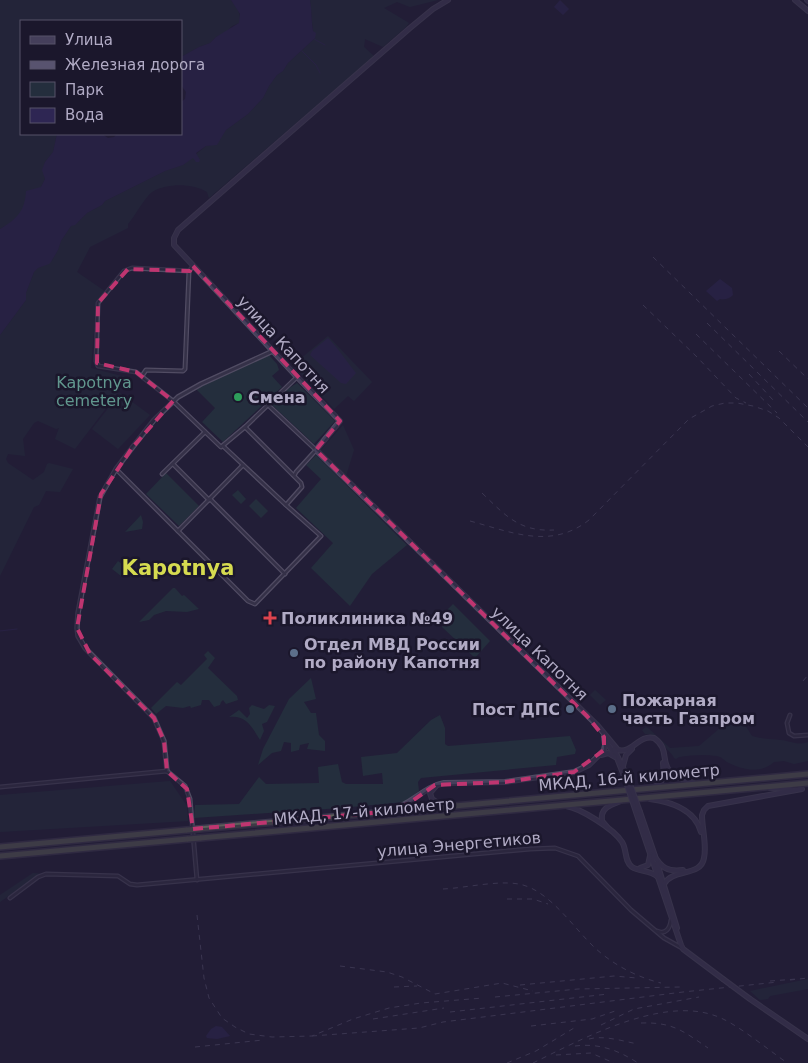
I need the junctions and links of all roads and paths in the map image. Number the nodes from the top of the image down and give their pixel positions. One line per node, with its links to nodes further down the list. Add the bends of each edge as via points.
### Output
1 (448, 0): 4 (main road, улица Капотня, via 410,28 178,230 174,245)
2 (795, 0): 3 (main road)
3 (808, 11)
4 (193, 266): 5 (street); 6 (main road, улица Капотня)
5 (189, 271): 7 (street, via 184,369 146,370); 7 (street, via 128,269 98,303 98,366 136,372)
6 (273, 351): 8 (main road, улица Капотня); 9 (street, via 201,384)
7 (141, 376): 9 (street)
8 (297, 377): 10 (street); 14 (main road, улица Капотня, via 340,421)
9 (173, 401): 12 (street); 17 (street)
10 (268, 405): 11 (street); 14 (street)
11 (245, 427): 13 (street); 19 (street)
12 (205, 432): 13 (street); 15 (street)
13 (223, 446): 16 (street)
14 (316, 450): 19 (street); 25 (main road, улица Капотня)
15 (173, 464): 18 (street); 20 (street)
16 (243, 465): 20 (street); 21 (street)
17 (116, 469): 22 (street); 32 (street, via 101,494 97,508 78,613 78,636 90,654 154,718 164,741)
18 (162, 474)
19 (294, 476): 21 (street, via 302,487)
20 (209, 499): 22 (street); 23 (street)
21 (286, 505): 23 (street, via 321,536)
22 (178, 531): 23 (street, via 252,604)
23 (285, 574)
24 (790, 715): 26 (street, via 787,723 789,733 794,736)
25 (590, 720): 27 (main road); 28 (main road)
26 (808, 734)
27 (604, 737): 29 (main road, via 605,748); 30 (main road)
28 (612, 744): 31 (main road); 37 (main road, via 623,751 644,738 654,738 662,747 669,772 676,778)
29 (598, 757): 30 (main road, via 608,753); 36 (main road, via 586,767 568,774 505,782)
30 (616, 758): 34 (main road)
31 (623, 766): 34 (main road); 39 (main road, via 628,752 642,741 650,738 657,742 664,775 658,785)
32 (167, 771): 38 (street); 51 (street, via 185,786 190,799)
33 (808, 774): 37 (highway, МКАД, 16-й километр)
34 (626, 776): 49 (main road, bridge)
35 (808, 783): 40 (highway, МКАД, 16-й километр)
36 (439, 784): 45 (main road, via 431,791 432,799 438,804); 47 (main road, via 408,804)
37 (696, 784): 39 (highway, МКАД, 16-й километр)
38 (0, 787)
39 (651, 788): 45 (highway, МКАД, 16-й километр)
40 (752, 788): 42 (main road); 43 (highway, МКАД, 16-й километр)
41 (808, 788): 42 (main road)
42 (802, 789): 52 (main road, via 708,806 702,815 703,863 696,869 670,877)
43 (643, 798): 44 (highway, МКАД, 16-й километр); 49 (main road, via 688,811 701,831 703,859 695,868 669,870 661,866)
44 (625, 800): 46 (highway, МКАД, 16-й километр); 49 (main road, via 604,809 602,820 624,843 632,866 646,867)
45 (452, 806): 47 (highway, МКАД, 17-й километр)
46 (558, 806): 50 (highway, МКАД, 17-й километр, bridge); 52 (main road, via 581,811 612,833 622,842 630,864 654,874)
47 (383, 812): 48 (highway, МКАД, 17-й километр, bridge)
48 (0, 847)
49 (652, 853): 52 (main road)
50 (0, 856)
51 (197, 880): 53 (street, улица Энергетиков, via 133,885 118,876 46,874 38,876); 55 (street, улица Энергетиков, via 555,848 572,853 585,862)
52 (663, 884): 54 (main road); 56 (main road)
53 (10, 898)
54 (671, 916): 55 (street, via 667,931); 56 (main road)
55 (654, 929): 56 (street, улица Энергетиков)
56 (684, 949): 57 (main road, улица Энергетиков, bridge, via 750,1000)
57 (808, 1039)

